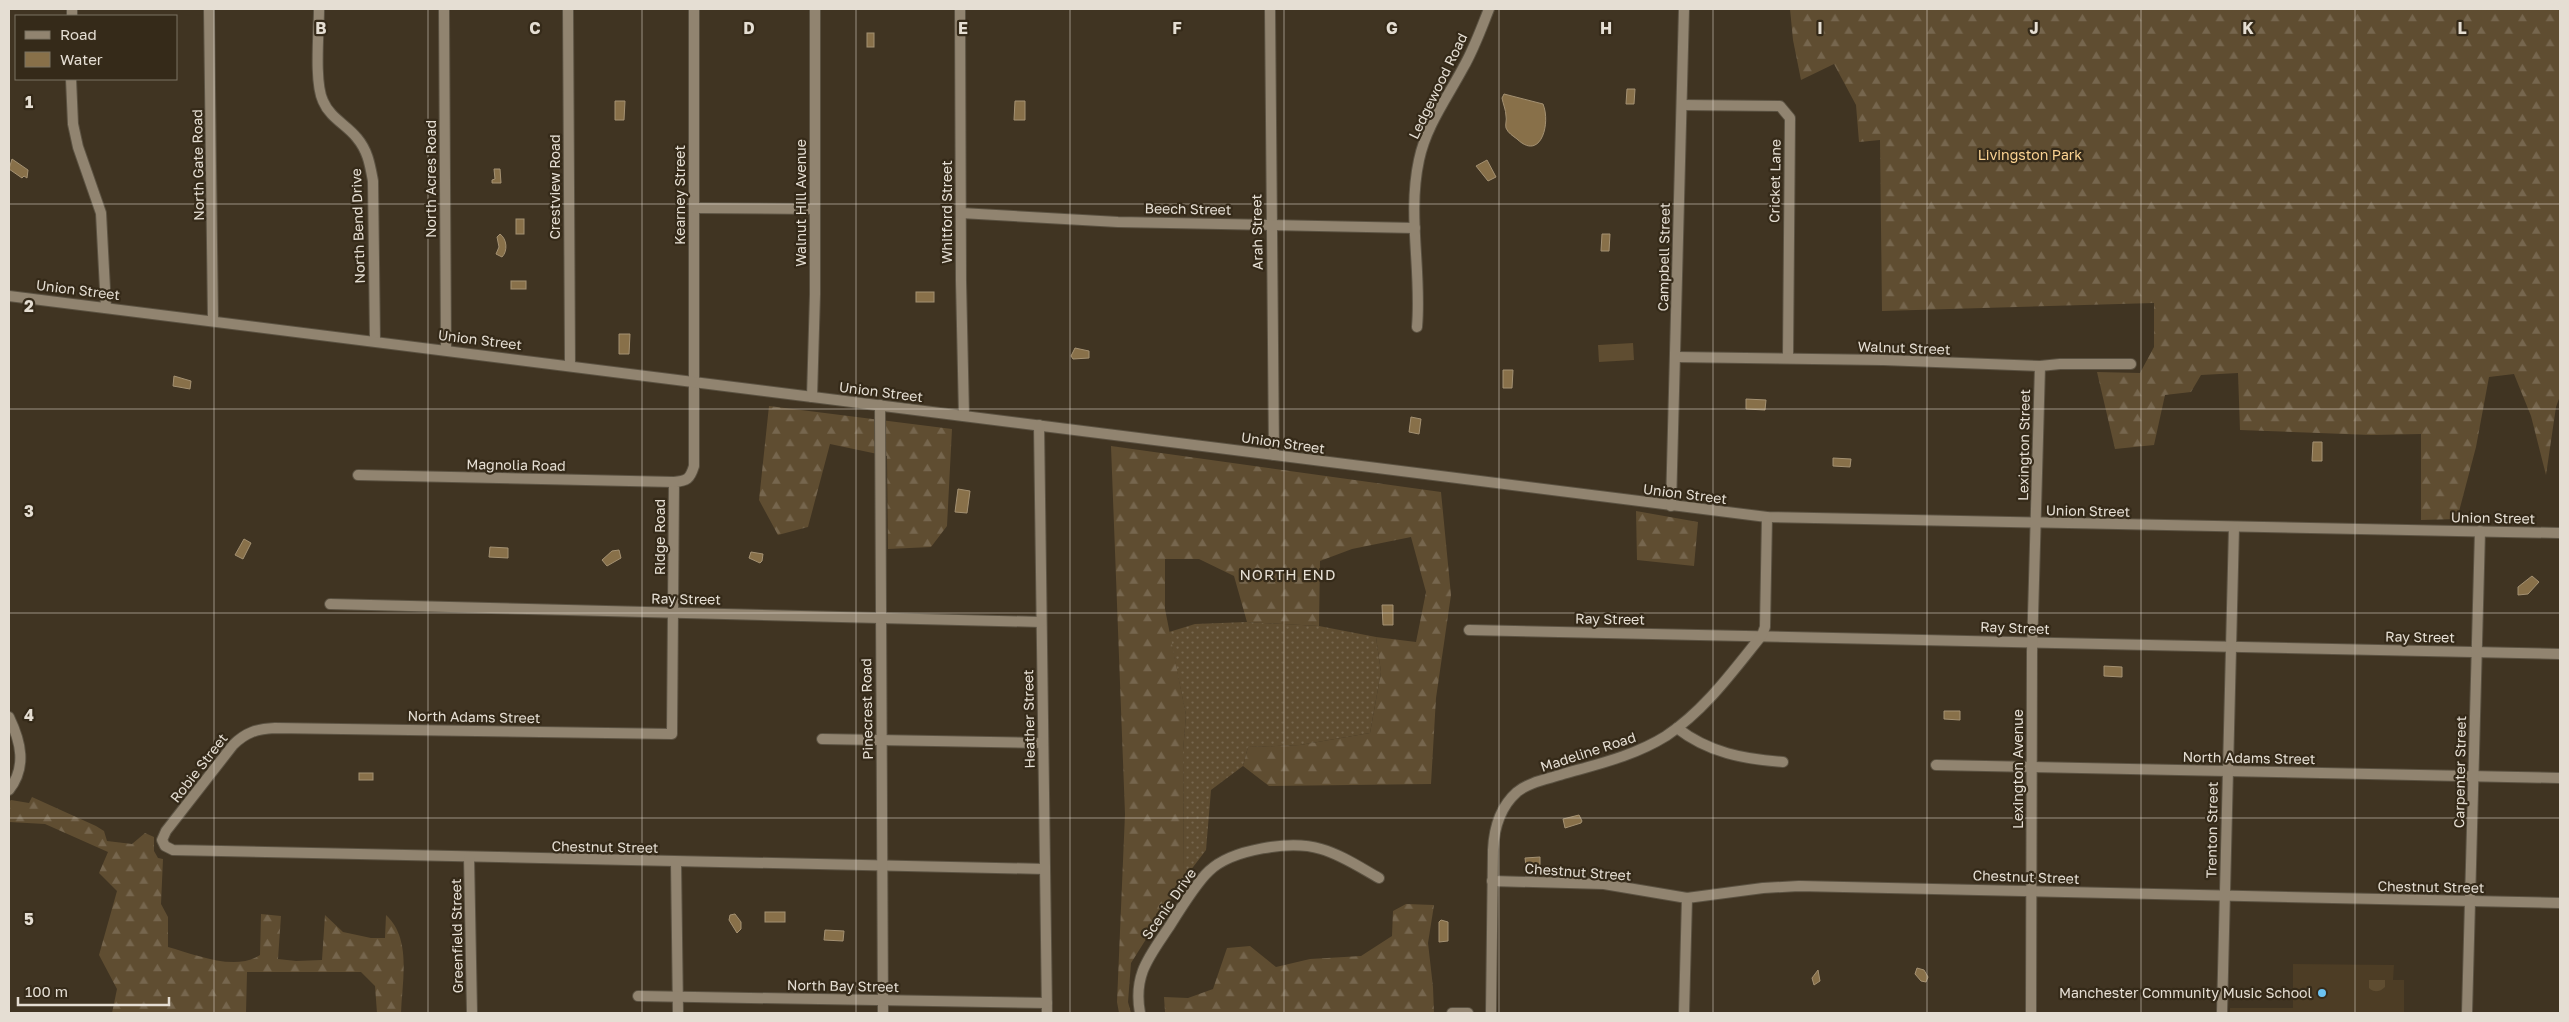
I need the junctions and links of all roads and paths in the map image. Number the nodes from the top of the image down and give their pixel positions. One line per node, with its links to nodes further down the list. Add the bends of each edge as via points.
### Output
1 (209, 9): 20 (street, North Gate Road)
2 (319, 9): 22 (street, North Bend Drive, via 319,86 323,102 336,120 357,137 369,157 373,181)
3 (444, 9): 23 (street, North Acres Road)
4 (568, 9): 27 (street, Crestview Road)
5 (694, 9): 13 (street, Kearney Street)
6 (815, 9): 14 (street, Walnut Hill Avenue)
7 (960, 9): 15 (street, Whitford Street)
8 (1270, 9): 16 (street, Arah Street)
9 (1489, 9): 17 (street, Ledgewood Road, via 1466,63 1435,117 1421,150 1417,172)
10 (1684, 9): 12 (street, Campbell Street)
11 (72, 80): 19 (street, via 73,124 101,213)
12 (1682, 105): 24 (street, Campbell Street); 25 (street, Cricket Lane, via 1780,106 1790,118)
13 (694, 208): 14 (street); 29 (street, Kearney Street)
14 (815, 209): 30 (street, Walnut Hill Avenue)
15 (961, 213): 16 (street, Beech Street, via 1118,222); 32 (street, Whitford Street)
16 (1270, 224): 17 (street, Beech Street); 34 (street, Arah Street)
17 (1416, 228): 21 (street, Ledgewood Road)
18 (9, 296): 19 (street, Union Street)
19 (106, 308): 20 (street, Union Street)
20 (213, 321): 22 (street, Union Street)
21 (1417, 327)
22 (375, 341): 23 (street, Union Street)
23 (446, 349): 27 (street, Union Street)
24 (1676, 357): 25 (street, Walnut Street); 37 (street, Campbell Street)
25 (1788, 358): 28 (street, Walnut Street)
26 (2131, 364): 28 (street, Walnut Street)
27 (570, 365): 29 (street, Union Street)
28 (2040, 366): 39 (street, Lexington Street)
29 (695, 382): 30 (street, Union Street); 36 (street, Ridge Road, via 694,466 686,481)
30 (812, 397): 31 (street, Union Street)
31 (880, 405): 32 (street, Union Street); 45 (street, Pinecrest Road)
32 (964, 416): 33 (street, Union Street)
33 (1039, 425): 34 (street, Union Street); 46 (street, Heather Street)
34 (1274, 455): 37 (street, Union Street)
35 (358, 475): 36 (street, Magnolia Road)
36 (674, 482): 44 (street, Ridge Road)
37 (1671, 506): 38 (street, Union Street)
38 (1767, 517): 39 (street, Union Street); 48 (street, Madeline Road, via 1766,619)
39 (2036, 524): 40 (street, Union Street); 49 (street, Lexington Avenue)
40 (2234, 527): 41 (street, Union Street); 50 (street, Trenton Street)
41 (2480, 531): 42 (street, Union Street); 51 (street, Carpenter Street)
42 (2560, 533)
43 (330, 604): 44 (street, Ray Street)
44 (673, 612): 45 (street, Ray Street); 56 (street, Ridge Road)
45 (879, 617): 46 (street, Ray Street); 58 (street, Pinecrest Road)
46 (1041, 622): 59 (street, Heather Street)
47 (1470, 630): 48 (street, Ray Street)
48 (1762, 635): 49 (street, Ray Street); 55 (street, Madeline Road, via 1720,688)
49 (2033, 642): 50 (street, Ray Street); 62 (street, Lexington Avenue)
50 (2230, 647): 51 (street, Ray Street); 63 (street, Trenton Street)
51 (2477, 652): 52 (street, Ray Street); 64 (street, Carpenter Street)
52 (2560, 654)
53 (9, 718): 66 (street, via 21,751 19,772)
54 (275, 728): 56 (street, North Adams Street); 67 (street, Robie Street, via 252,730 233,745 166,831 162,840)
55 (1677, 728): 60 (street, via 1698,743 1731,755); 73 (street, Madeline Road, via 1644,749 1518,791 1498,820)
56 (672, 734)
57 (822, 739): 58 (street)
58 (882, 740): 59 (street); 70 (street, Pinecrest Road)
59 (1043, 743): 71 (street, Heather Street)
60 (1783, 762)
61 (1936, 765): 62 (street, North Adams Street)
62 (2032, 766): 63 (street, North Adams Street); 74 (street, Lexington Avenue)
63 (2226, 771): 64 (street, North Adams Street); 75 (street, Trenton Street)
64 (2473, 776): 65 (street, North Adams Street); 77 (street, Carpenter Street)
65 (2560, 778)
66 (9, 790)
67 (165, 846): 68 (street, Chestnut Street, via 173,850)
68 (469, 858): 69 (street, Chestnut Street); 83 (street, Greenfield Street)
69 (676, 862): 70 (street, Chestnut Street); 80 (street)
70 (882, 867): 71 (street, Chestnut Street); 81 (street, Pinecrest Road)
71 (1045, 869): 82 (street, Heather Street)
72 (1379, 878): 86 (street, Scenic Drive, via 1335,854 1311,846 1235,854 1209,871 1142,966 1137,996)
73 (1492, 881): 76 (street, Chestnut Street, via 1604,884); 89 (street, Madeline Road)
74 (2032, 890): 75 (street, Chestnut Street); 76 (street, Chestnut Street, via 1799,886); 91 (street, Lexington Avenue)
75 (2225, 896): 77 (street, Chestnut Street); 92 (street, Trenton Street)
76 (1687, 898): 90 (street)
77 (2471, 901): 78 (street, Chestnut Street); 93 (street, Carpenter Street)
78 (2560, 903)
79 (638, 996): 80 (street, North Bay Street)
80 (678, 997): 81 (street, North Bay Street); 84 (street)
81 (882, 1000): 82 (street, North Bay Street); 85 (street, Pinecrest Road)
82 (1047, 1008)
83 (472, 1013)
84 (678, 1013)
85 (882, 1013)
86 (1140, 1013)
87 (1452, 1013): 88 (street)
88 (1468, 1013)
89 (1491, 1013)
90 (1684, 1013)
91 (2031, 1013)
92 (2222, 1013)
93 (2467, 1013)

